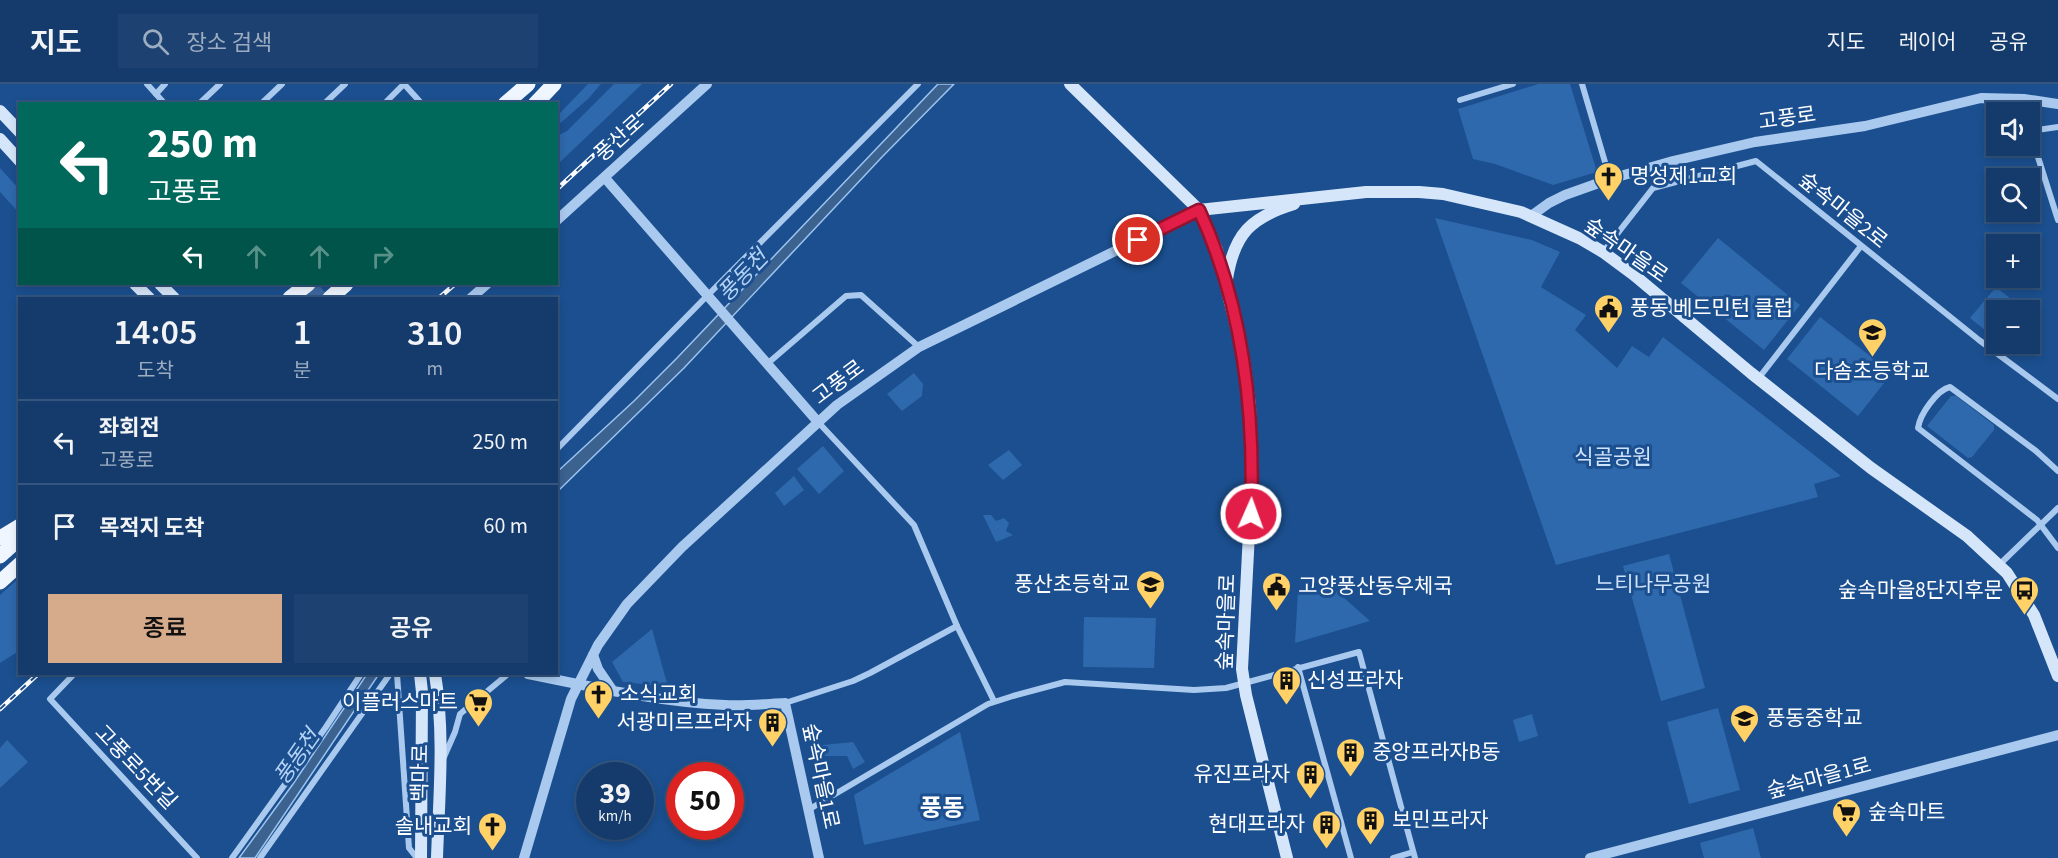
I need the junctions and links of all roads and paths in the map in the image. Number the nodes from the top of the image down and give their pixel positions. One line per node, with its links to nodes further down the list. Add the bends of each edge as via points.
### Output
1 (147, 84): 18 (street)
2 (165, 84): 18 (street)
3 (220, 84): 21 (street)
4 (282, 84): 22 (street)
5 (345, 84): 23 (street)
6 (404, 84): 24 (street); 25 (street)
7 (528, 84): 26 (main road)
8 (537, 84): 27 (main road)
9 (550, 84): 28 (main road)
10 (554, 84): 29 (main road)
11 (707, 84): 39 (street, 풍산로)
12 (918, 84): 59 (street)
13 (1059, 84): 31 (main road, via 1078,103)
14 (1070, 84): 31 (main road, 숲속마을로)
15 (1077, 84): 31 (main road)
16 (1513, 84): 19 (street)
17 (1582, 84): 40 (street)
18 (156, 94): 20 (street)
19 (1460, 100)
20 (163, 102)
21 (201, 102)
22 (263, 102)
23 (326, 102)
24 (386, 102)
25 (420, 102)
26 (507, 102)
27 (518, 102)
28 (533, 102)
29 (538, 102)
30 (2058, 104): 40 (street, 고풍로, via 1981,98 1855,128 1745,144)
31 (1098, 110): 42 (main road, 숲속마을로)
32 (0, 111): 34 (main road)
33 (2058, 127): 35 (street)
34 (18, 130)
35 (2040, 130)
36 (0, 139): 38 (main road)
37 (2038, 156): 45 (street)
38 (18, 158)
39 (605, 178): 44 (street, 풍산로); 59 (street)
40 (1610, 179): 43 (street, 고풍로, via 1565,195)
41 (1324, 196): 42 (main road, 숲속마을로); 43 (main road, 숲속마을로, via 1366,192 1443,194); 48 (main road, via 1272,211 1247,229 1232,253)
42 (1199, 210): 48 (main road, 숲속마을로, via 1217,250); 60 (street, 고풍로)
43 (1531, 216): 47 (main road, 숲속마을로)
44 (558, 219)
45 (2058, 220)
46 (1861, 246): 47 (street, 숲속마을2로, via 1756,161 1653,188); 62 (street); 63 (street, 숲속마을2로)
47 (1603, 252): 62 (main road, 숲속마을로)
48 (1226, 283): 92 (main road, 숲속마을로, via 1244,359 1250,406 1252,475 1242,651)
49 (136, 285): 54 (main road)
50 (161, 285): 55 (main road)
51 (307, 285): 56 (main road)
52 (345, 285): 57 (main road)
53 (486, 285): 58 (street)
54 (148, 297)
55 (173, 297)
56 (291, 297)
57 (331, 297)
58 (472, 297)
59 (710, 300): 61 (street); 65 (street)
60 (919, 348): 61 (street, via 861,295 846,296); 64 (street, 고풍로)
61 (767, 364): 64 (street)
62 (1758, 379): 76 (main road, 숲속마을로, via 1871,468 1967,536)
63 (2058, 399)
64 (818, 422): 79 (street, via 914,525); 80 (street, 고풍로, via 676,553 627,604)
65 (558, 449)
66 (2058, 471): 68 (street, via 1950,387 1943,389 1919,420 1918,428)
67 (2058, 508): 68 (street)
68 (2042, 524): 72 (street); 76 (street)
69 (18, 526): 70 (main road)
70 (0, 538)
71 (18, 540): 73 (main road)
72 (2058, 548)
73 (0, 556)
74 (18, 562): 77 (main road)
75 (18, 563): 78 (main road)
76 (1999, 566): 90 (main road, 숲속마을로, via 2034,615)
77 (0, 571)
78 (0, 582)
79 (957, 626): 94 (street); 95 (street, via 870,673)
80 (593, 655): 91 (street, 고풍로); 93 (street)
81 (1298, 667): 92 (street, 숲속마을로); 99 (street, 숲속마을로, via 1359,652); 108 (street)
82 (73, 675): 100 (street, 고풍로5번길, via 50,699)
83 (360, 675): 101 (street)
84 (389, 675): 102 (street)
85 (398, 675): 103 (street, via 409,848)
86 (420, 675): 103 (main road, 백마로)
87 (435, 675): 97 (main road, 백마로)
88 (507, 675): 97 (street, via 460,714)
89 (533, 675): 91 (street)
90 (2058, 676)
91 (579, 684): 93 (street); 105 (street, 고풍로, via 571,699)
92 (1244, 684): 94 (street, 숲속마을로, via 1194,690 1065,682); 107 (main road, 숲속마을로)
93 (613, 691): 95 (street, via 727,705)
94 (994, 701): 98 (street, 숲속마을로)
95 (785, 703): 98 (street, 숲속마을1로)
96 (2058, 735): 110 (street, 숲속마을1로)
97 (441, 766): 104 (main road, 백마로)
98 (808, 810): 106 (street, 숲속마을1로)
99 (1414, 855): 109 (street, 숲속마을로)
100 (197, 858)
101 (232, 858)
102 (260, 858)
103 (419, 858)
104 (437, 858)
105 (524, 858)
106 (819, 858)
107 (1287, 858)
108 (1351, 858)
109 (1393, 858)
110 (1590, 858)

